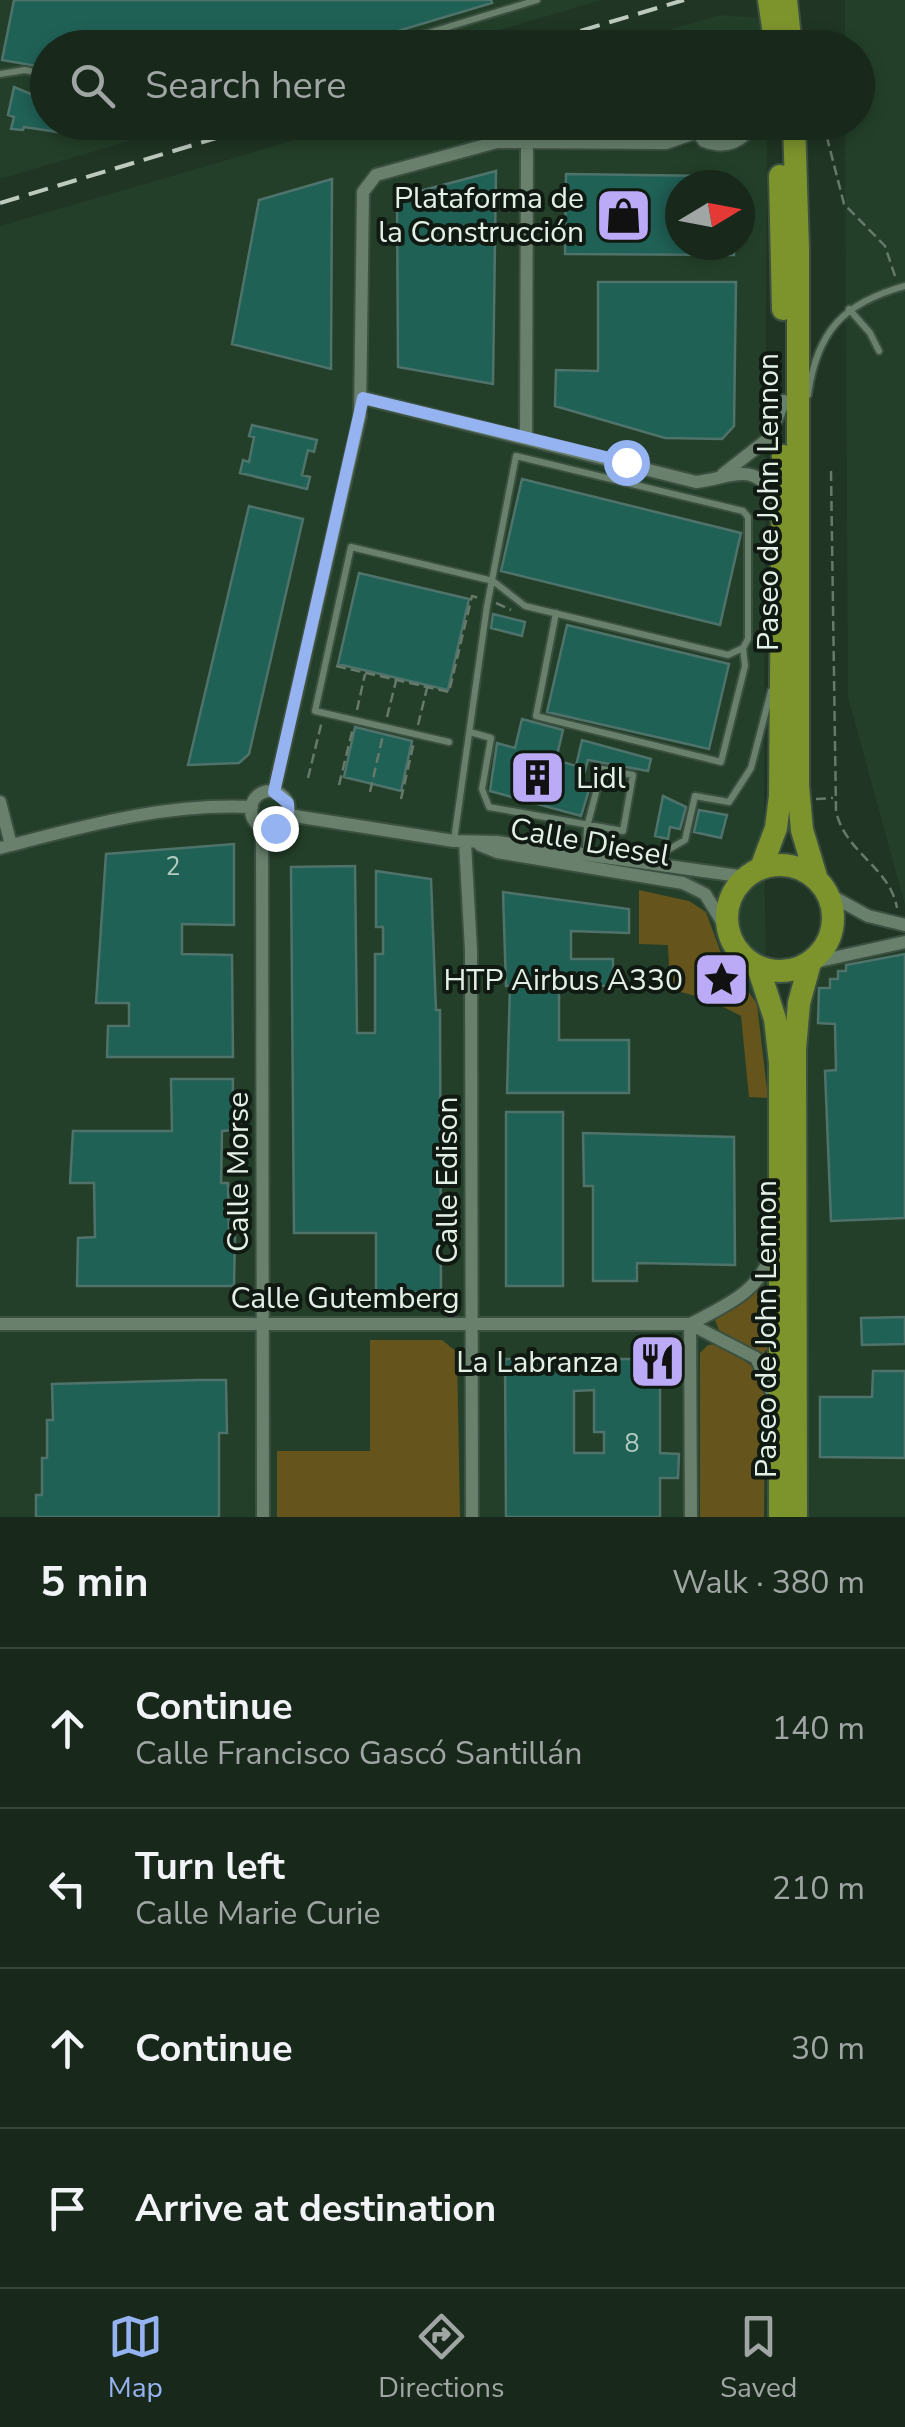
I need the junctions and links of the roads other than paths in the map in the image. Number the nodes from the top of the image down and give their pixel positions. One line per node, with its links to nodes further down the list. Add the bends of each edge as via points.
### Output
1 (537, 0): 4 (lane)
2 (769, 0): 5 (highway)
3 (786, 0): 6 (highway)
4 (438, 30)
5 (773, 30)
6 (789, 30)
7 (30, 71): 8 (lane)
8 (0, 74)
9 (672, 140): 14 (street)
10 (708, 140): 11 (street)
11 (740, 140)
12 (781, 140): 15 (highway, Paseo de John Lennon)
13 (793, 140): 15 (highway, Paseo de John Lennon)
14 (527, 142): 19 (street, via 477,145 367,182); 21 (street)
15 (790, 249): 20 (highway, Paseo de John Lennon); 25 (highway, Paseo de John Lennon)
16 (901, 284): 17 (lane)
17 (849, 310): 18 (lane); 25 (lane, via 823,342 810,378 807,535)
18 (879, 352)
19 (363, 398): 21 (street); 31 (street)
20 (784, 401): 22 (street, via 768,439); 23 (highway, Paseo de John Lennon)
21 (526, 438): 22 (street, via 696,482)
22 (718, 479): 23 (street, via 756,475 770,488)
23 (782, 522): 27 (highway, Paseo de John Lennon)
24 (492, 581): 26 (lane, via 525,606); 28 (lane, via 516,456 742,511 751,528); 29 (lane); 30 (lane, via 351,547 316,711)
25 (798, 603): 43 (highway, Paseo de John Lennon, via 798,786 802,830)
26 (556, 613): 28 (lane, via 728,655); 28 (lane, via 536,716 721,762 745,666)
27 (782, 630): 41 (lane, via 751,768 730,802 695,796 685,840); 42 (highway, Paseo de John Lennon, via 780,796 776,828)
28 (743, 648)
29 (470, 732): 35 (lane, via 491,738 482,789 489,807); 37 (lane)
30 (449, 742)
31 (274, 792): 33 (street, via 260,795); 34 (street, via 288,803)
32 (0, 802): 39 (street)
33 (252, 807): 36 (street); 39 (street, via 208,804 143,812)
34 (288, 816): 36 (street, via 275,828); 37 (street, Calle Diesel)
35 (588, 826): 35 (lane, via 602,769 632,775 624,831); 40 (lane)
36 (262, 827): 52 (street, Calle Morse)
37 (460, 842): 38 (street, Calle Diesel); 50 (street, Calle Edison, via 471,950)
38 (480, 844): 40 (street, Calle Diesel); 45 (street, Calle Diesel, via 683,884 704,894)
39 (6, 846)
40 (586, 854): 41 (street, Calle Diesel)
41 (646, 862): 42 (street, Calle Diesel)
42 (754, 872): 43 (highway, via 788,865); 45 (highway, via 731,896)
43 (823, 887): 44 (street, via 868,916); 47 (highway, via 832,931)
44 (901, 921)
45 (728, 931): 48 (highway)
46 (905, 942): 47 (street)
47 (810, 963): 48 (highway, via 780,972); 59 (highway, Paseo de John Lennon, via 796,1050)
48 (758, 967): 49 (highway, Paseo de John Lennon, via 778,1036)
49 (778, 1218): 53 (street, via 769,1264 753,1287); 54 (highway, Paseo de John Lennon)
50 (472, 1323): 52 (street, Calle Gutemberg); 53 (street, Calle Gutemberg); 56 (street, Calle Edison)
51 (0, 1324): 52 (street, Calle Gutemberg)
52 (263, 1324): 55 (street, Calle Morse)
53 (690, 1324): 54 (street, via 756,1358 770,1379); 57 (street)
54 (779, 1416): 58 (highway, Paseo de John Lennon)
55 (263, 1517)
56 (472, 1517)
57 (691, 1517)
58 (780, 1517)
59 (796, 1517)

